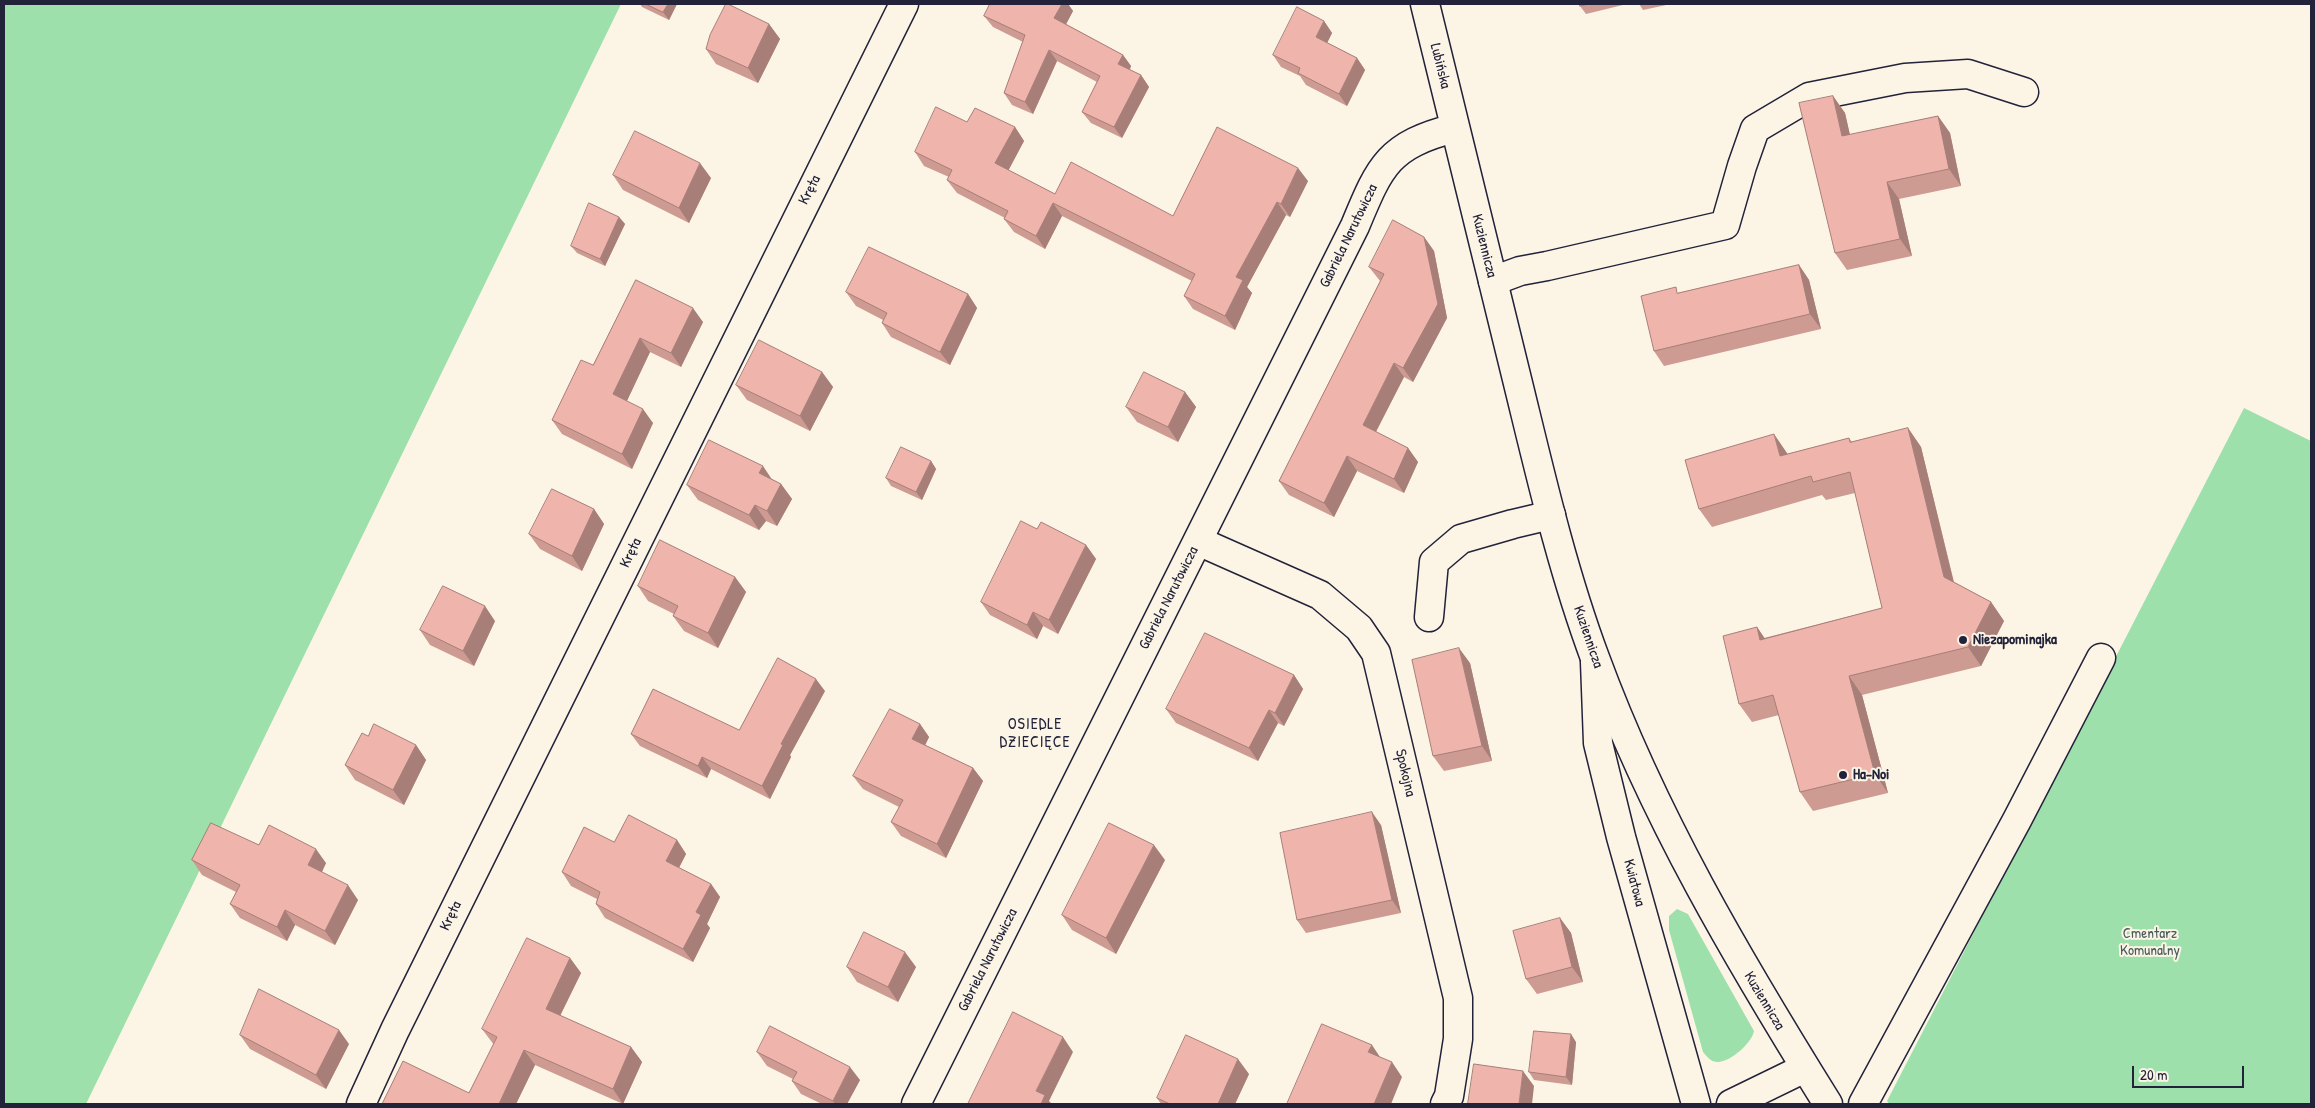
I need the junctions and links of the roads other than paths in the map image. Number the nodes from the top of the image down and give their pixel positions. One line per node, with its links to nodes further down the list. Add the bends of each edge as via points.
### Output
1 (904, 4): 12 (street, Kręta)
2 (1425, 4): 4 (street, Lubińska)
3 (2024, 92): 5 (street, via 1968,74 1905,78 1809,97 1755,129 1726,224 1520,271)
4 (1455, 128): 5 (street, Kuziennicza); 7 (street, Gabriela Narutowicza, via 1416,141 1386,163)
5 (1493, 281): 6 (street, Kuziennicza)
6 (1551, 515): 8 (street, via 1461,539 1434,562); 9 (street, Kuziennicza)
7 (1198, 540): 13 (street, Gabriela Narutowicza); 14 (street, Spokojna, via 1320,595 1359,628 1376,652 1458,998 1458,1039)
8 (1429, 617)
9 (1595, 658): 11 (street, Kuziennicza, via 1633,753 1691,872); 15 (street, Kwiatowa, via 1598,743)
10 (2101, 658): 18 (street)
11 (1805, 1068): 16 (street); 17 (street, Kuziennicza)
12 (361, 1104)
13 (916, 1104)
14 (1445, 1104)
15 (1696, 1104)
16 (1732, 1104)
17 (1828, 1104)
18 (1863, 1104)

